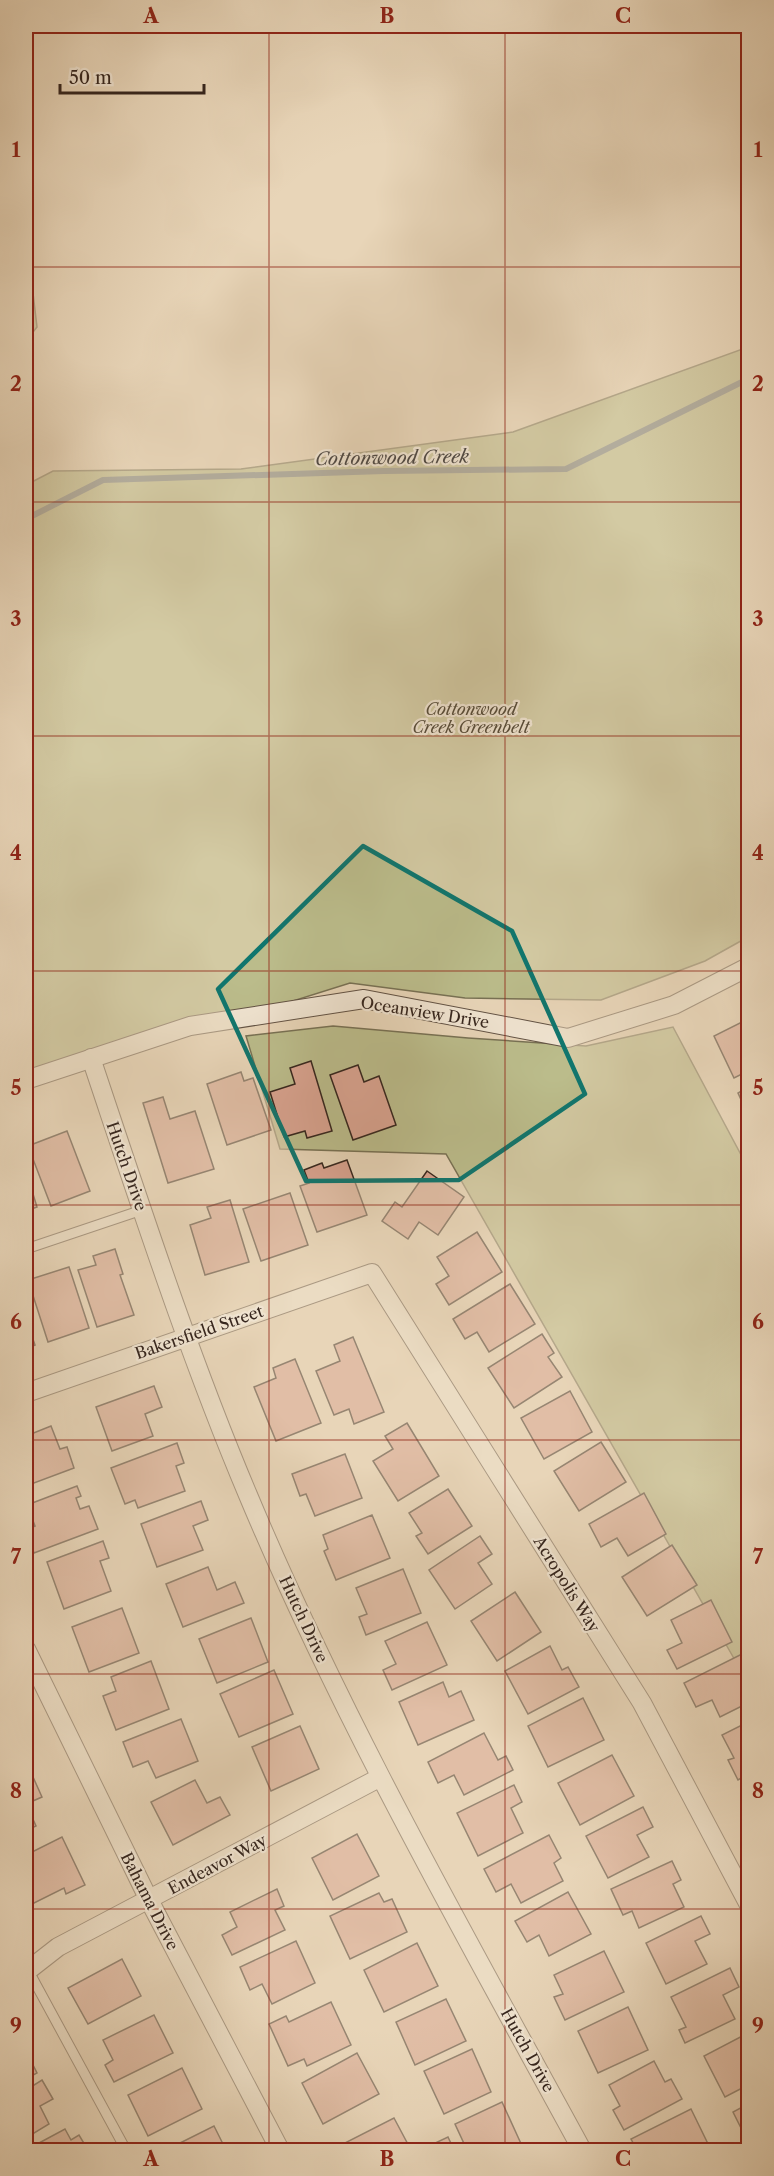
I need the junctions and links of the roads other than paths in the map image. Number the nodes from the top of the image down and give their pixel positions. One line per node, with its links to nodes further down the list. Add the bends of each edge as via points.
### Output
1 (748, 967): 2 (street, Oceanview Drive, via 674,1005 568,1038 364,999 190,1026)
2 (91, 1058): 3 (street, Oceanview Drive); 4 (street, Hutch Drive)
3 (26, 1080)
4 (142, 1210): 5 (lane); 7 (street, Hutch Drive)
5 (26, 1249)
6 (372, 1273): 7 (street, Bakersfield Street); 12 (street, Acropolis Way, via 642,1703)
7 (187, 1336): 8 (street, Bakersfield Street); 10 (street, Hutch Drive, via 247,1494)
8 (26, 1393)
9 (26, 1649): 11 (street, Bahama Drive)
10 (380, 1778): 11 (street, Endeavor Way); 16 (street, Hutch Drive)
11 (149, 1900): 13 (street, Endeavor Way, via 58,1947); 15 (street, Bahama Drive)
12 (748, 1903)
13 (26, 1970): 14 (lane)
14 (126, 2151)
15 (280, 2151)
16 (582, 2151)

